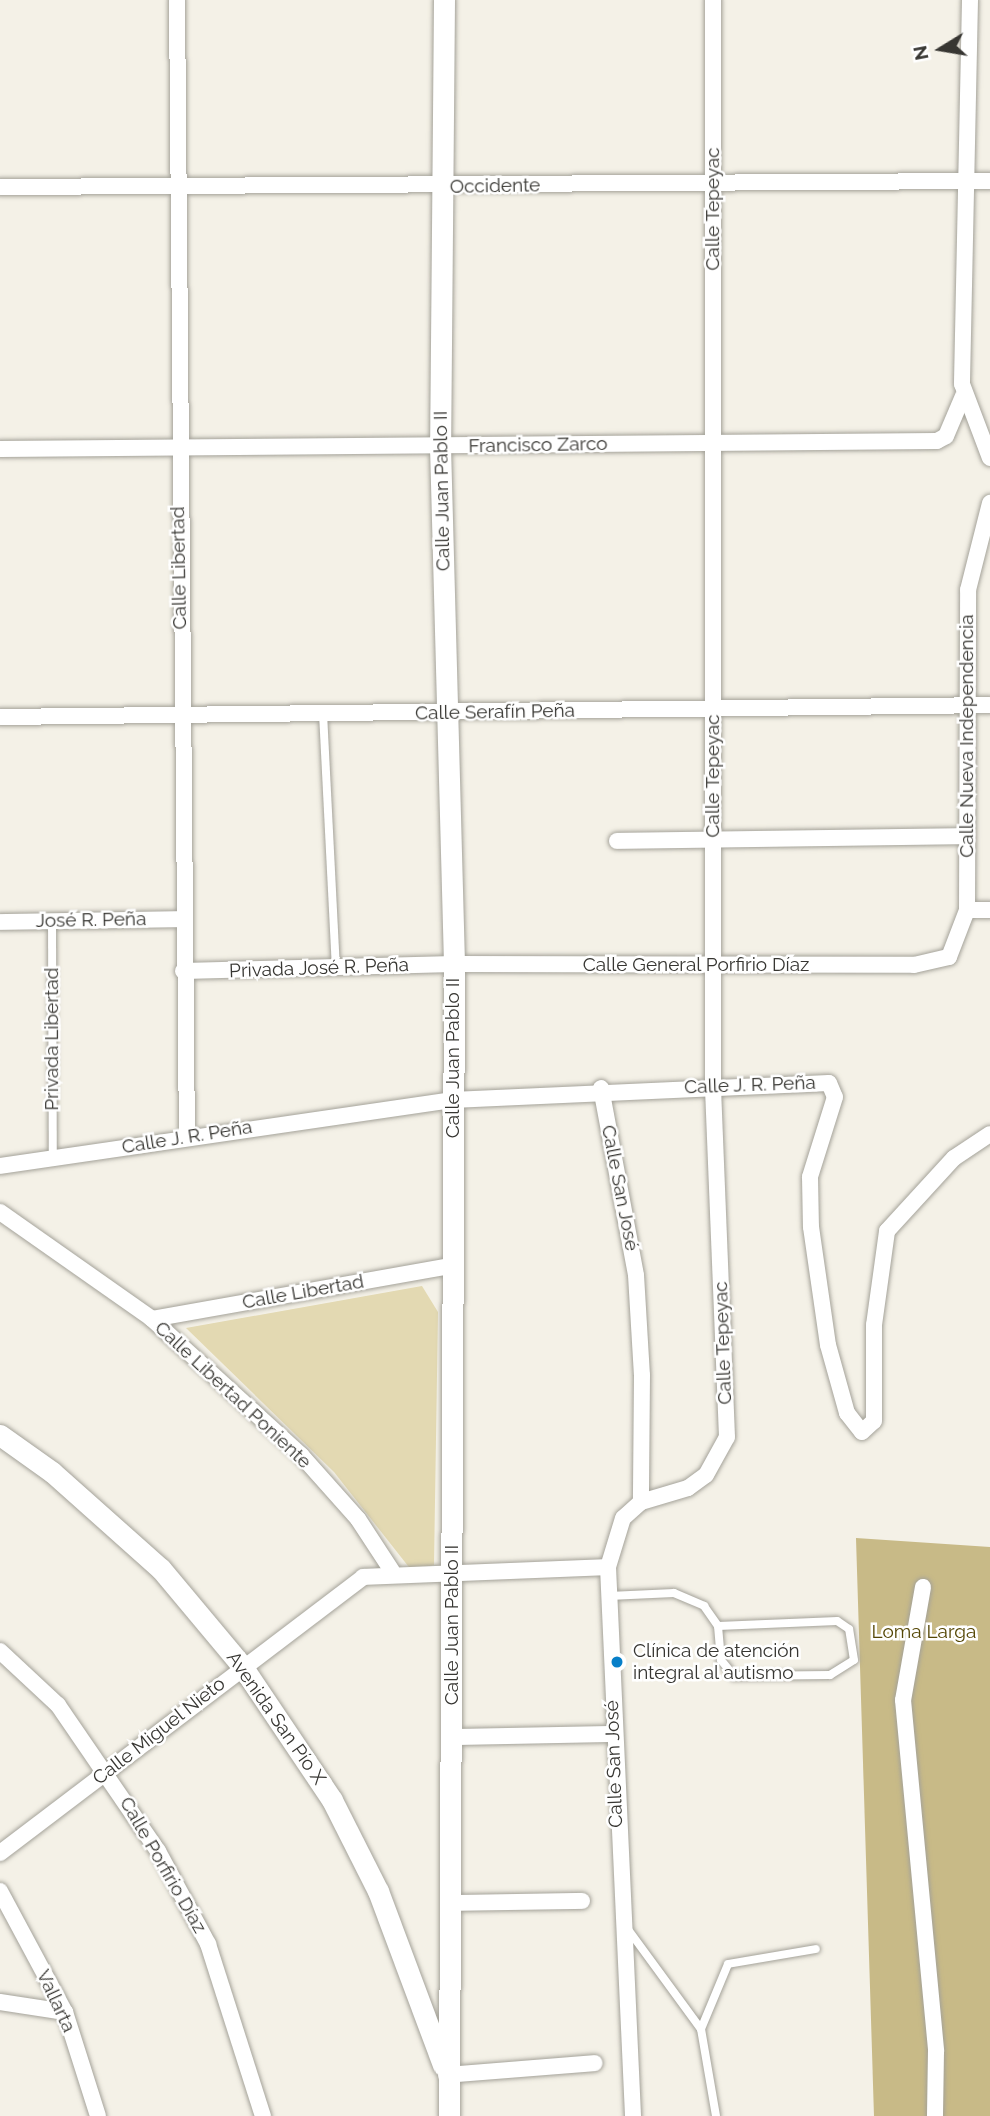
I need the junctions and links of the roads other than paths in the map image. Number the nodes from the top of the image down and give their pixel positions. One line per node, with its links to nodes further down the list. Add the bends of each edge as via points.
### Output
1 (177, 0): 8 (street, Calle Libertad)
2 (444, 0): 10 (street, Calle Juan Pablo II)
3 (713, 0): 7 (street, Calle Tepeyac)
4 (970, 0): 6 (street)
5 (990, 181): 6 (street, Occidente)
6 (963, 183): 7 (street, Occidente); 11 (street)
7 (713, 184): 10 (street, Occidente); 13 (street, Calle Tepeyac)
8 (177, 186): 9 (street, Occidente); 10 (street, Occidente); 15 (street, Calle Libertad)
9 (0, 187)
10 (443, 187): 14 (street, Calle Juan Pablo II)
11 (963, 396): 12 (street); 13 (street, Francisco Zarco, via 946,436 937,441)
12 (985, 436): 17 (street)
13 (713, 443): 14 (street, Francisco Zarco); 21 (street, Calle Tepeyac)
14 (440, 446): 15 (street, Francisco Zarco); 22 (street, Calle Juan Pablo II)
15 (178, 448): 16 (street, Francisco Zarco); 24 (street, Calle Libertad)
16 (0, 449)
17 (990, 458)
18 (990, 503): 19 (street, Calle Nueva Independencia, via 968,590)
19 (967, 705): 20 (street, Calle Serafín Peña); 21 (street, Calle Serafín Peña); 26 (street, Calle Nueva Independencia)
20 (990, 705)
21 (713, 709): 22 (street, Calle Serafín Peña); 28 (street, Calle Tepeyac)
22 (446, 712): 23 (street, Calle Serafín Peña); 35 (street, Calle Juan Pablo II)
23 (323, 713): 24 (street, Calle Serafín Peña); 37 (lane)
24 (181, 715): 25 (street, Calle Serafín Peña); 31 (street, Calle Libertad)
25 (0, 717)
26 (967, 836): 28 (street); 29 (street, Calle Nueva Independencia)
27 (617, 841): 28 (street)
28 (713, 843): 36 (street, Calle Tepeyac)
29 (967, 910): 30 (street); 34 (street, Calle Nueva Independencia, via 956,948)
30 (990, 910)
31 (182, 919): 32 (street, José R. Peña); 38 (street, Calle Libertad)
32 (52, 921): 33 (street, José R. Peña); 44 (lane, Privada Libertad)
33 (0, 922)
34 (938, 961): 36 (street, Calle General Porfirio Díaz)
35 (454, 964): 36 (street, Calle General Porfirio Díaz); 37 (street, Privada José R. Peña); 41 (street, Calle Juan Pablo II)
36 (713, 965): 40 (street, Calle Tepeyac)
37 (336, 968): 38 (street, Privada José R. Peña)
38 (183, 971): 43 (street, Calle Libertad)
39 (601, 1088): 40 (street, Calle J. R. Peña); 41 (street, Calle J. R. Peña); 50 (street, Calle San José, via 636,1275)
40 (713, 1088): 42 (street, Calle J. R. Peña, via 832,1085 834,1108 816,1155 809,1203 828,1345 847,1412 862,1432 874,1421 874,1325 887,1231 954,1158); 50 (street, Calle Tepeyac, via 727,1437 706,1475 688,1488)
41 (452, 1100): 43 (street, Calle J. R. Peña); 47 (street, Calle Juan Pablo II)
42 (990, 1134)
43 (187, 1136): 44 (street, Calle J. R. Peña)
44 (53, 1158): 45 (street, Calle J. R. Peña)
45 (0, 1166)
46 (0, 1212): 48 (street, Calle Libertad Poniente)
47 (454, 1265): 48 (street, Calle Libertad); 53 (street, Calle Juan Pablo II)
48 (152, 1319): 52 (street, Calle Libertad Poniente, via 301,1455 358,1519)
49 (0, 1435): 58 (street, Avenida San Pío X, via 161,1569)
50 (641, 1502): 51 (street, Calle San José, via 623,1518)
51 (608, 1567): 53 (street); 55 (street, Calle San José)
52 (391, 1571): 53 (street); 58 (street, Calle Miguel Nieto, via 342,1589)
53 (451, 1571): 60 (street, Calle Juan Pablo II)
54 (923, 1587): 78 (street, via 903,1700 936,2051)
55 (609, 1596): 56 (lane, via 674,1593 704,1605); 59 (street, Calle San José)
56 (718, 1626): 56 (lane, via 837,1621 849,1629 854,1660 830,1675 733,1676 721,1660)
57 (0, 1651): 61 (street, Calle Porfirio Díaz, via 58,1705)
58 (242, 1666): 61 (street, Calle Miguel Nieto); 72 (street, Avenida San Pío X, via 332,1800 378,1891)
59 (614, 1734): 60 (street); 66 (street, Calle San José)
60 (452, 1737): 65 (street, Calle Juan Pablo II)
61 (108, 1771): 62 (street, Calle Miguel Nieto); 74 (street, Calle Porfirio Díaz, via 208,1944)
62 (0, 1853)
63 (0, 1891): 69 (street, Vallarta)
64 (582, 1901): 65 (street)
65 (451, 1903): 72 (street, Calle Juan Pablo II)
66 (620, 1918): 70 (lane); 76 (street, Calle San José)
67 (816, 1949): 70 (lane, via 728,1964)
68 (0, 2003): 69 (street)
69 (65, 2012): 73 (street, Vallarta)
70 (701, 2029): 77 (lane)
71 (595, 2063): 72 (street)
72 (446, 2075): 75 (street, Calle Juan Pablo II)
73 (98, 2116)
74 (263, 2116)
75 (449, 2116)
76 (634, 2116)
77 (716, 2116)
78 (935, 2116)

